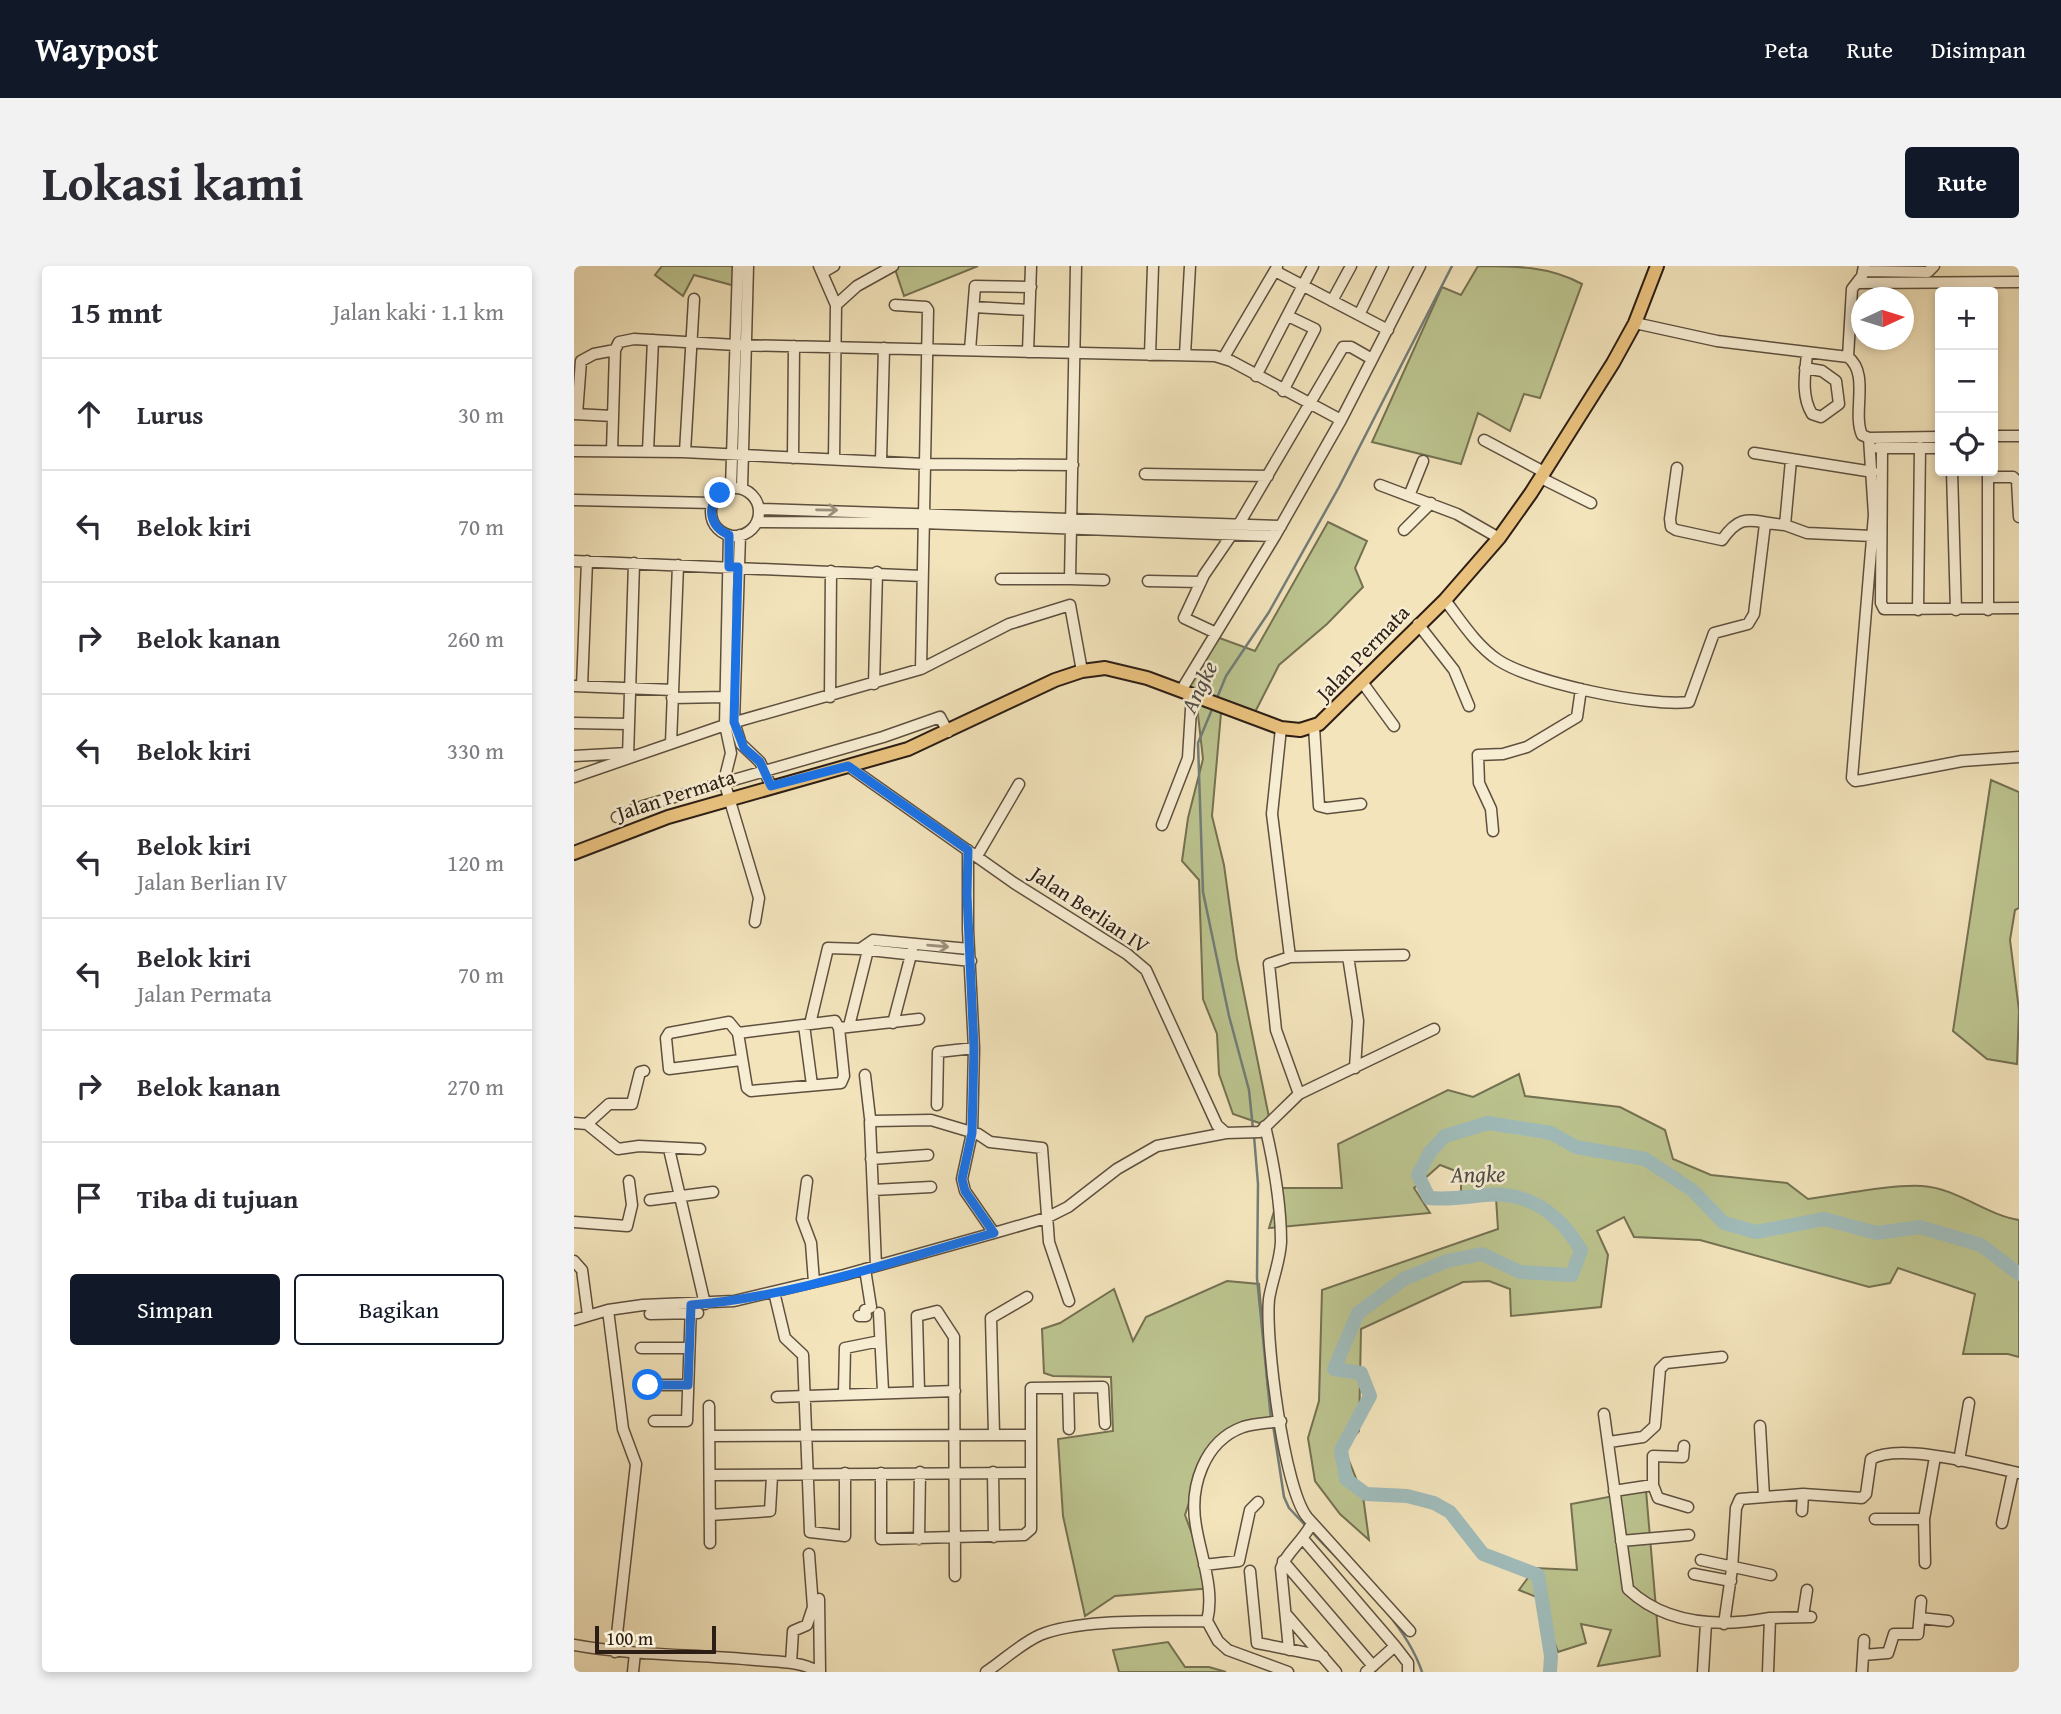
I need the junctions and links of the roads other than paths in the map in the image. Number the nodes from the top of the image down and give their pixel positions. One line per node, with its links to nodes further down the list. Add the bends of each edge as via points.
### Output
1 (738, 266): 34 (street)
2 (748, 266): 34 (street)
3 (834, 266): 16 (street)
4 (893, 266): 24 (street, via 856,286)
5 (1031, 266): 21 (street)
6 (1076, 266): 42 (street)
7 (1153, 266): 44 (street)
8 (1190, 266): 45 (street)
9 (1313, 266): 20 (street)
10 (1351, 266): 23 (street)
11 (1383, 266): 28 (street)
12 (1420, 266): 31 (street)
13 (1657, 266): 30 (main road, Jalan Permata)
14 (1934, 266): 15 (street, via 1928,272)
15 (1864, 268): 19 (street)
16 (820, 269): 24 (street)
17 (1276, 269): 20 (street); 46 (street)
18 (2019, 282): 19 (street)
19 (1857, 283): 47 (street, via 1852,289)
20 (1303, 286): 23 (street); 29 (street)
21 (1031, 287): 26 (street, via 976,285); 27 (street)
22 (694, 299): 33 (street)
23 (1332, 301): 28 (street)
24 (836, 305): 36 (street)
25 (895, 305): 38 (street, via 928,308)
26 (974, 307): 27 (street); 40 (street)
27 (1029, 310): 41 (street)
28 (1359, 315): 31 (street)
29 (1288, 316): 50 (street); 51 (street, via 1315,330)
30 (1635, 323): 43 (street, via 1678,335); 80 (main road, Jalan Permata)
31 (1388, 330): 48 (street)
32 (653, 340): 33 (street); 39 (street, via 626,340); 66 (street)
33 (689, 342): 34 (street); 67 (street)
34 (740, 345): 35 (street); 69 (street)
35 (794, 346): 36 (street); 70 (street)
36 (836, 346): 37 (street); 71 (street)
37 (884, 348): 38 (street); 73 (street)
38 (927, 349): 40 (street); 75 (street)
39 (615, 350): 53 (street, via 581,361); 54 (street)
40 (970, 350): 41 (street)
41 (1028, 352): 42 (street)
42 (1074, 353): 44 (street); 76 (street)
43 (1807, 354): 47 (street); 49 (street)
44 (1150, 355): 45 (street)
45 (1185, 355): 46 (street)
46 (1224, 357): 50 (street)
47 (1848, 357): 60 (street, via 1856,365 1858,377 1860,431)
48 (1372, 359): 52 (street, via 1351,347 1343,348); 55 (street)
49 (1805, 368): 49 (street, via 1807,407 1821,417 1839,404 1836,381 1822,371)
50 (1256, 376): 51 (street)
51 (1283, 391): 52 (street)
52 (1308, 404): 55 (street); 82 (street)
53 (576, 414): 54 (street)
54 (613, 416): 65 (street)
55 (1341, 420): 100 (street)
56 (1998, 436): 57 (street)
57 (2019, 436)
58 (1935, 437): 60 (street)
59 (1484, 440): 80 (street)
60 (1870, 443): 63 (street); 78 (street)
61 (1920, 447): 62 (street); 63 (street); 123 (street)
62 (1935, 448)
63 (1882, 449): 123 (street, via 1881,603 1887,611)
64 (574, 450): 65 (street)
65 (612, 451): 66 (street)
66 (648, 451): 67 (street)
67 (685, 452): 69 (street)
68 (1754, 453): 72 (street)
69 (737, 456): 70 (street); 86 (street)
70 (793, 458): 71 (street)
71 (834, 459): 73 (street)
72 (1791, 460): 78 (street); 99 (street)
73 (881, 461): 75 (street)
74 (1423, 461): 87 (street)
75 (925, 464): 76 (street); 94 (street)
76 (1073, 465): 96 (street)
77 (1677, 468): 98 (street, via 1671,527 1722,540 1737,521)
78 (1873, 472): 106 (street)
79 (1145, 474): 82 (street)
80 (1543, 475): 91 (street); 107 (main road, Jalan Permata)
81 (1998, 475): 93 (street, via 2017,481)
82 (1268, 476): 97 (street)
83 (1952, 476): 124 (street)
84 (1988, 476): 125 (street)
85 (1380, 485): 87 (street)
86 (737, 488): 89 (street, via 720,493); 92 (street, via 755,498)
87 (1409, 496): 90 (street)
88 (574, 500): 89 (street)
89 (713, 503): 103 (street, via 715,525)
90 (1431, 503): 101 (street); 107 (street)
91 (1591, 503)
92 (759, 509): 94 (street, one-way to 94); 95 (street)
93 (2019, 517)
94 (924, 518): 95 (street); 96 (street); 115 (street)
95 (757, 522): 104 (street)
96 (1071, 523): 97 (street); 102 (street); 117 (street)
97 (1239, 524): 100 (street); 102 (street)
98 (1765, 524): 99 (street); 134 (street, via 1754,614 1748,624 1714,633 1692,700 1686,703)
99 (1785, 525): 106 (street, via 1807,533)
100 (1281, 526): 105 (street)
101 (1404, 530)
102 (1232, 534): 105 (street); 120 (street)
103 (729, 535): 104 (street); 112 (street)
104 (740, 535): 112 (street)
105 (1275, 536): 127 (street)
106 (1872, 536): 151 (street, via 1854,781 1962,761)
107 (1499, 538): 121 (main road, Jalan Permata)
108 (574, 561): 109 (street)
109 (587, 561): 110 (street); 132 (street)
110 (634, 563): 111 (street); 133 (street)
111 (678, 565): 112 (street); 136 (street)
112 (734, 567): 113 (street); 137 (street); 141 (street)
113 (831, 571): 114 (street); 138 (street)
114 (877, 572): 115 (street); 131 (street)
115 (922, 576): 128 (street)
116 (1001, 579): 117 (street)
117 (1070, 579): 118 (street)
118 (1104, 580)
119 (1148, 581): 120 (street)
120 (1200, 582): 127 (street, via 1184,618)
121 (1445, 600): 126 (main road, Jalan Permata); 134 (street, via 1497,659 1539,679)
122 (2019, 608): 125 (street)
123 (1918, 610): 124 (street)
124 (1956, 610): 125 (street)
125 (1988, 610)
126 (1418, 624): 130 (main road, Jalan Permata); 139 (street, via 1454,670)
127 (1216, 632): 135 (street)
128 (922, 668): 129 (street, via 1009,624 1070,604); 131 (street)
129 (1082, 671): 135 (main road, Jalan Permata, via 1121,670); 146 (main road, Jalan Permata)
130 (1362, 682): 143 (street); 144 (main road, Jalan Permata)
131 (874, 684): 138 (street)
132 (578, 686): 133 (street)
133 (628, 688): 136 (street); 142 (street)
134 (1581, 689): 163 (street, via 1577,717 1552,735 1503,754 1478,755 1479,783 1491,809)
135 (1192, 693): 145 (main road, Jalan Permata); 162 (street, via 1188,758)
136 (672, 694): 137 (street); 147 (street)
137 (725, 697): 141 (street)
138 (830, 697): 141 (street)
139 (1469, 706)
140 (574, 723): 142 (street)
141 (729, 723): 147 (street); 153 (street); 156 (street, via 731,753)
142 (628, 724): 149 (street)
143 (1394, 726)
144 (1314, 727): 145 (main road, Jalan Permata); 160 (street, via 1319,806)
145 (1281, 728): 173 (street, via 1272,814)
146 (948, 732): 148 (street, via 940,717); 152 (main road, Jalan Permata)
147 (671, 743): 149 (street)
148 (826, 753): 153 (street); 154 (street)
149 (628, 755): 150 (street); 155 (street)
150 (574, 756)
151 (2019, 757)
152 (848, 766): 154 (main road, Jalan Permata); 165 (street, Jalan Berlian IV)
153 (764, 770): 156 (street); 158 (street)
154 (826, 772): 158 (main road, Jalan Permata)
155 (574, 777)
156 (724, 781): 159 (street); 161 (street)
157 (1019, 784): 165 (street)
158 (771, 786): 159 (main road, Jalan Permata)
159 (727, 799): 164 (main road, Jalan Permata); 166 (street, via 759,898)
160 (1361, 804)
161 (617, 817)
162 (1162, 825)
163 (1493, 831)
164 (574, 853)
165 (973, 853): 169 (street); 194 (street, Jalan Berlian IV, via 1146,970 1217,1125)
166 (755, 922)
167 (914, 944): 168 (street, via 873,940); 169 (street, one-way to 169); 171 (street)
168 (864, 949): 171 (street); 177 (street, via 826,950); 178 (street)
169 (970, 949): 174 (street)
170 (1404, 955): 172 (street)
171 (911, 956): 174 (street); 176 (street)
172 (1348, 956): 173 (street); 183 (street, via 1358,1021)
173 (1290, 957): 187 (street, via 1269,964 1268,974 1278,1041)
174 (971, 961): 181 (street)
175 (919, 1019): 176 (street)
176 (893, 1023): 178 (street)
177 (807, 1025): 178 (street, via 835,1021); 180 (street); 186 (street)
178 (844, 1027): 186 (street, via 844,1080)
179 (1434, 1029): 183 (street)
180 (738, 1033): 182 (street); 182 (street, via 729,1023 669,1033 669,1069)
181 (974, 1048): 188 (street, via 938,1052); 193 (street)
182 (741, 1060): 186 (street, via 748,1090)
183 (1355, 1068): 187 (street)
184 (644, 1070): 190 (street, via 632,1104 609,1104)
185 (865, 1075): 193 (street, via 873,1121 930,1119)
186 (811, 1085)
187 (1299, 1094): 192 (street)
188 (937, 1105)
189 (574, 1123): 190 (street)
190 (587, 1124): 196 (street, via 618,1150 639,1146)
191 (927, 1124): 198 (street, via 870,1125)
192 (1262, 1129): 194 (street); 241 (street, via 1274,1161 1280,1223 1280,1253 1269,1311)
193 (972, 1133): 206 (street, via 990,1142 1042,1148); 208 (street, via 963,1185)
194 (1226, 1133): 206 (street, via 1174,1141 1140,1153 1081,1199)
195 (700, 1149): 196 (street)
196 (669, 1150): 204 (street)
197 (928, 1155): 198 (street)
198 (871, 1159): 202 (street)
199 (629, 1181): 207 (street, via 632,1205 627,1226)
200 (807, 1181): 212 (street, via 802,1219 811,1243)
201 (931, 1187): 202 (street)
202 (873, 1191): 210 (street)
203 (713, 1192): 204 (street)
204 (679, 1198): 205 (street); 216 (street)
205 (650, 1200)
206 (1046, 1218): 208 (street); 215 (street, via 1054,1263)
207 (574, 1222)
208 (994, 1233): 210 (street)
209 (574, 1261): 221 (street, via 582,1270)
210 (877, 1266): 211 (street)
211 (865, 1269): 212 (street); 222 (street, via 871,1307 866,1316)
212 (814, 1282): 213 (street)
213 (774, 1292): 216 (street); 235 (street, via 785,1338 803,1355)
214 (1027, 1297): 246 (street, via 991,1318)
215 (1069, 1301)
216 (705, 1304): 218 (street)
217 (608, 1310): 218 (street, via 643,1304); 221 (street); 308 (street, via 623,1429 636,1464)
218 (693, 1311): 220 (street); 226 (street)
219 (879, 1313): 224 (street)
220 (650, 1314)
221 (588, 1315): 223 (street)
222 (859, 1317)
223 (574, 1320)
224 (880, 1341): 231 (street); 234 (street, via 845,1348)
225 (641, 1348): 226 (street)
226 (690, 1348): 229 (street)
227 (1722, 1357): 250 (street, via 1666,1363 1660,1369 1655,1426 1643,1437)
228 (648, 1385): 229 (street)
229 (688, 1385): 240 (street, via 687,1421)
230 (1068, 1388): 242 (street, via 1103,1387); 244 (street); 248 (street, via 1031,1388)
231 (883, 1391): 232 (street); 234 (street)
232 (919, 1391): 233 (street); 233 (street, via 918,1316 937,1311 954,1334)
233 (955, 1391): 245 (street)
234 (844, 1393): 235 (street)
235 (806, 1395): 236 (street); 247 (street)
236 (777, 1396)
237 (1969, 1403): 253 (street)
238 (709, 1406): 249 (street)
239 (1604, 1414): 250 (street)
240 (654, 1421)
241 (1277, 1422): 275 (street, via 1295,1497); 286 (street, via 1244,1426 1220,1440 1206,1459 1194,1513)
242 (1105, 1424)
243 (1760, 1426): 267 (street)
244 (1069, 1429)
245 (956, 1433): 246 (street); 247 (street); 255 (street)
246 (994, 1434): 248 (street)
247 (807, 1435): 249 (street); 260 (street)
248 (1029, 1435): 258 (street)
249 (710, 1436): 262 (street)
250 (1609, 1442): 265 (street)
251 (1684, 1446): 264 (street, via 1683,1457 1653,1455)
252 (1935, 1457): 253 (street); 266 (street, via 1903,1453 1873,1457 1862,1498); 273 (street)
253 (1959, 1461): 259 (street)
254 (920, 1472): 255 (street); 261 (street); 279 (street)
255 (956, 1472): 256 (street); 278 (street)
256 (993, 1472): 258 (street); 277 (street)
257 (845, 1473): 260 (street); 260 (street, via 845,1536 808,1529); 261 (street)
258 (1030, 1473): 277 (street, via 1031,1532)
259 (2016, 1473): 274 (street)
260 (806, 1474): 263 (street)
261 (881, 1474): 279 (street, via 881,1539)
262 (710, 1475): 263 (street); 271 (street)
263 (772, 1476): 271 (street, via 770,1511)
264 (1653, 1485): 265 (street); 269 (street, via 1658,1498)
265 (1614, 1491): 280 (street)
266 (1803, 1494): 267 (street); 270 (street)
267 (1763, 1497): 287 (street, via 1737,1502)
268 (1258, 1502): 286 (street, via 1250,1510 1239,1561)
269 (1688, 1507)
270 (1802, 1511)
271 (710, 1515): 281 (street)
272 (1875, 1518): 273 (street)
273 (1924, 1519): 285 (street)
274 (2002, 1524)
275 (1309, 1531): 284 (street); 303 (street); 306 (street)
276 (1689, 1535): 280 (street)
277 (994, 1537): 278 (street)
278 (956, 1538): 279 (street); 291 (street)
279 (919, 1539)
280 (1621, 1541): 301 (street, via 1628,1590 1661,1611)
281 (710, 1543)
282 (809, 1555): 312 (street, via 813,1607 807,1625 793,1631)
283 (1701, 1560): 287 (street)
284 (1283, 1561): 296 (street); 313 (street)
285 (1925, 1563)
286 (1204, 1564): 299 (street, via 1210,1596)
287 (1732, 1569): 290 (street); 292 (street)
288 (1251, 1571): 307 (street, via 1257,1643)
289 (1694, 1574): 292 (street)
290 (1770, 1574)
291 (955, 1576)
292 (1731, 1581): 302 (street)
293 (1807, 1590): 297 (street, via 1807,1617)
294 (819, 1594): 316 (street)
295 (1921, 1601): 298 (street)
296 (1286, 1613): 307 (street); 311 (street)
297 (1770, 1618): 302 (street); 321 (street)
298 (1920, 1618): 300 (street); 310 (street, via 1918,1634 1894,1633 1888,1653)
299 (1207, 1621): 314 (street, via 1059,1630 1025,1643); 317 (street, via 1228,1650)
300 (1948, 1621)
301 (1706, 1623): 302 (street); 320 (street)
302 (1724, 1624)
303 (1410, 1631)
304 (1864, 1640): 310 (street)
305 (574, 1644): 308 (street)
306 (1395, 1646): 313 (street); 319 (street, via 1408,1663)
307 (1289, 1650): 311 (street)
308 (615, 1652): 309 (street)
309 (635, 1653): 312 (street); 315 (street)
310 (1863, 1655): 322 (street)
311 (1323, 1656): 318 (street)
312 (791, 1663): 316 (street)
313 (1369, 1669)
314 (988, 1671)
315 (633, 1672)
316 (820, 1672)
317 (1288, 1672)
318 (1336, 1672)
319 (1408, 1672)
320 (1703, 1672)
321 (1768, 1672)
322 (1862, 1672)

